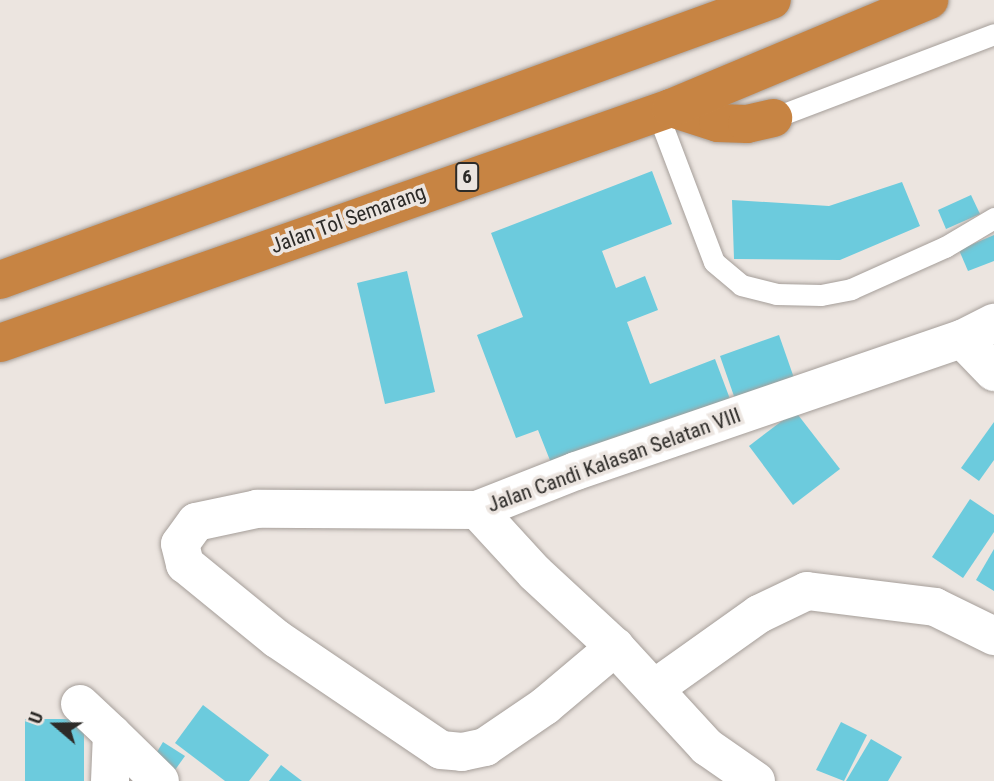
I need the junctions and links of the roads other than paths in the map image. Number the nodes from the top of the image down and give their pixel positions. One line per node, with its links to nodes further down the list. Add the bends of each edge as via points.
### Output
1 (772, 0): 7 (highway)
2 (929, 0): 4 (highway, Jalan Tol Semarang / 6)
3 (994, 34): 5 (lane)
4 (664, 110): 5 (highway, via 718,123 747,124); 6 (lane, via 714,262 741,285 776,294 821,295 851,289 945,247); 9 (highway, Jalan Tol Semarang / 6)
5 (774, 118)
6 (994, 218)
7 (0, 280)
8 (978, 331): 10 (street); 11 (street, Jalan Candi Kalasan Selatan VIII)
9 (0, 343)
10 (994, 372)
11 (477, 510): 13 (street, Jalan Candi Kalasan Selatan VIII, via 544,582); 13 (street, via 257,509 196,522 180,544 185,564 277,639 441,750 485,747 545,706)
12 (994, 636): 14 (street, via 935,607 807,591 759,614)
13 (615, 647): 14 (street, Jalan Candi Kalasan Selatan VIII)
14 (655, 688): 19 (street, Jalan Candi Kalasan Selatan VIII, via 707,747)
15 (80, 704): 16 (street)
16 (112, 734): 17 (street); 18 (street)
17 (110, 781)
18 (160, 781)
19 (757, 781)

